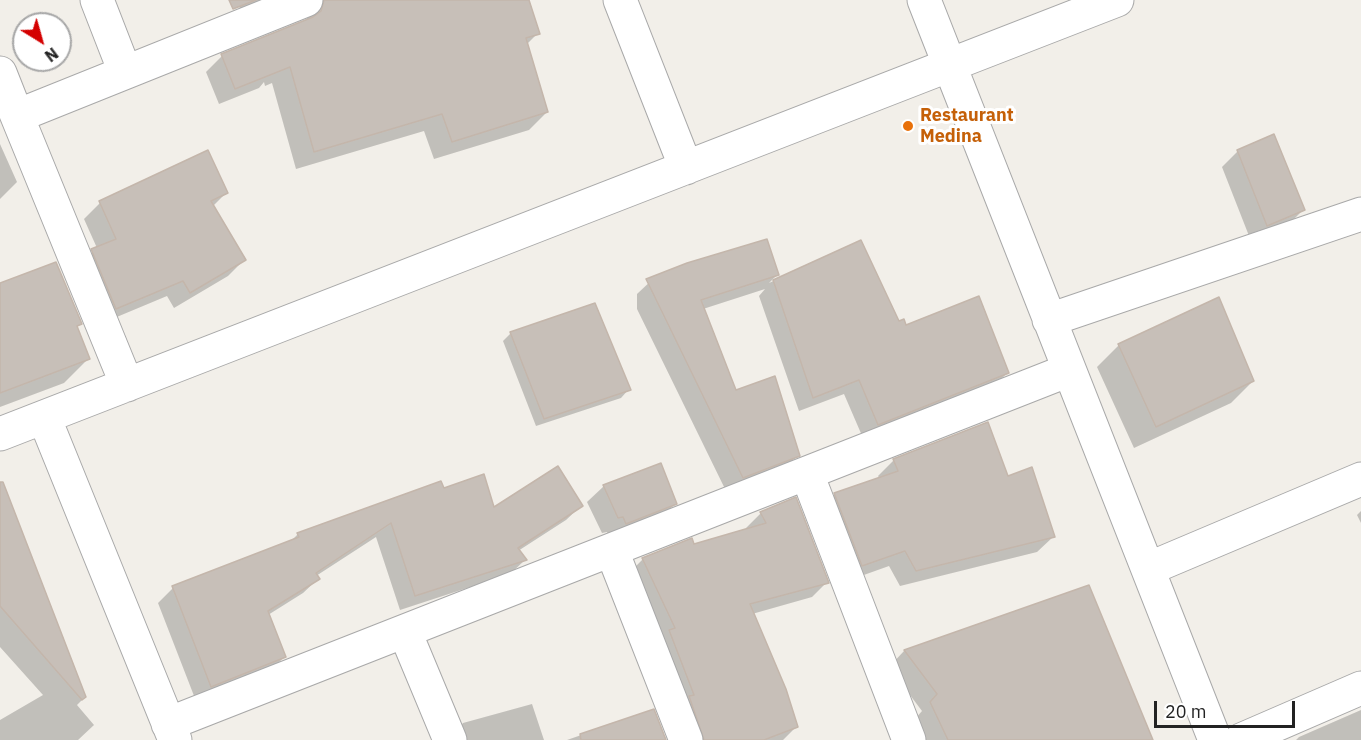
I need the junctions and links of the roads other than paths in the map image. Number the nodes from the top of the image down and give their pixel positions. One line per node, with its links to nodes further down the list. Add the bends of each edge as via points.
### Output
1 (97, 0): 7 (street)
2 (306, 0): 7 (street)
3 (620, 0): 10 (street)
4 (924, 0): 6 (street)
5 (1117, 0): 6 (street)
6 (950, 65): 10 (street); 12 (street)
7 (125, 72): 9 (street)
8 (0, 73): 9 (street)
9 (17, 116): 14 (street)
10 (686, 168): 14 (street)
11 (1361, 213): 12 (street)
12 (1049, 320): 13 (street)
13 (1069, 370): 17 (street); 20 (street)
14 (127, 385): 15 (street)
15 (44, 417): 16 (street); 23 (street)
16 (0, 434)
17 (807, 474): 19 (street); 26 (street)
18 (1361, 479): 20 (street)
19 (612, 550): 21 (street); 25 (street)
20 (1148, 568): 27 (street)
21 (405, 632): 23 (street); 24 (street)
22 (1361, 688): 28 (street)
23 (171, 732)
24 (450, 740)
25 (686, 740)
26 (909, 740)
27 (1215, 740)
28 (1241, 740)

